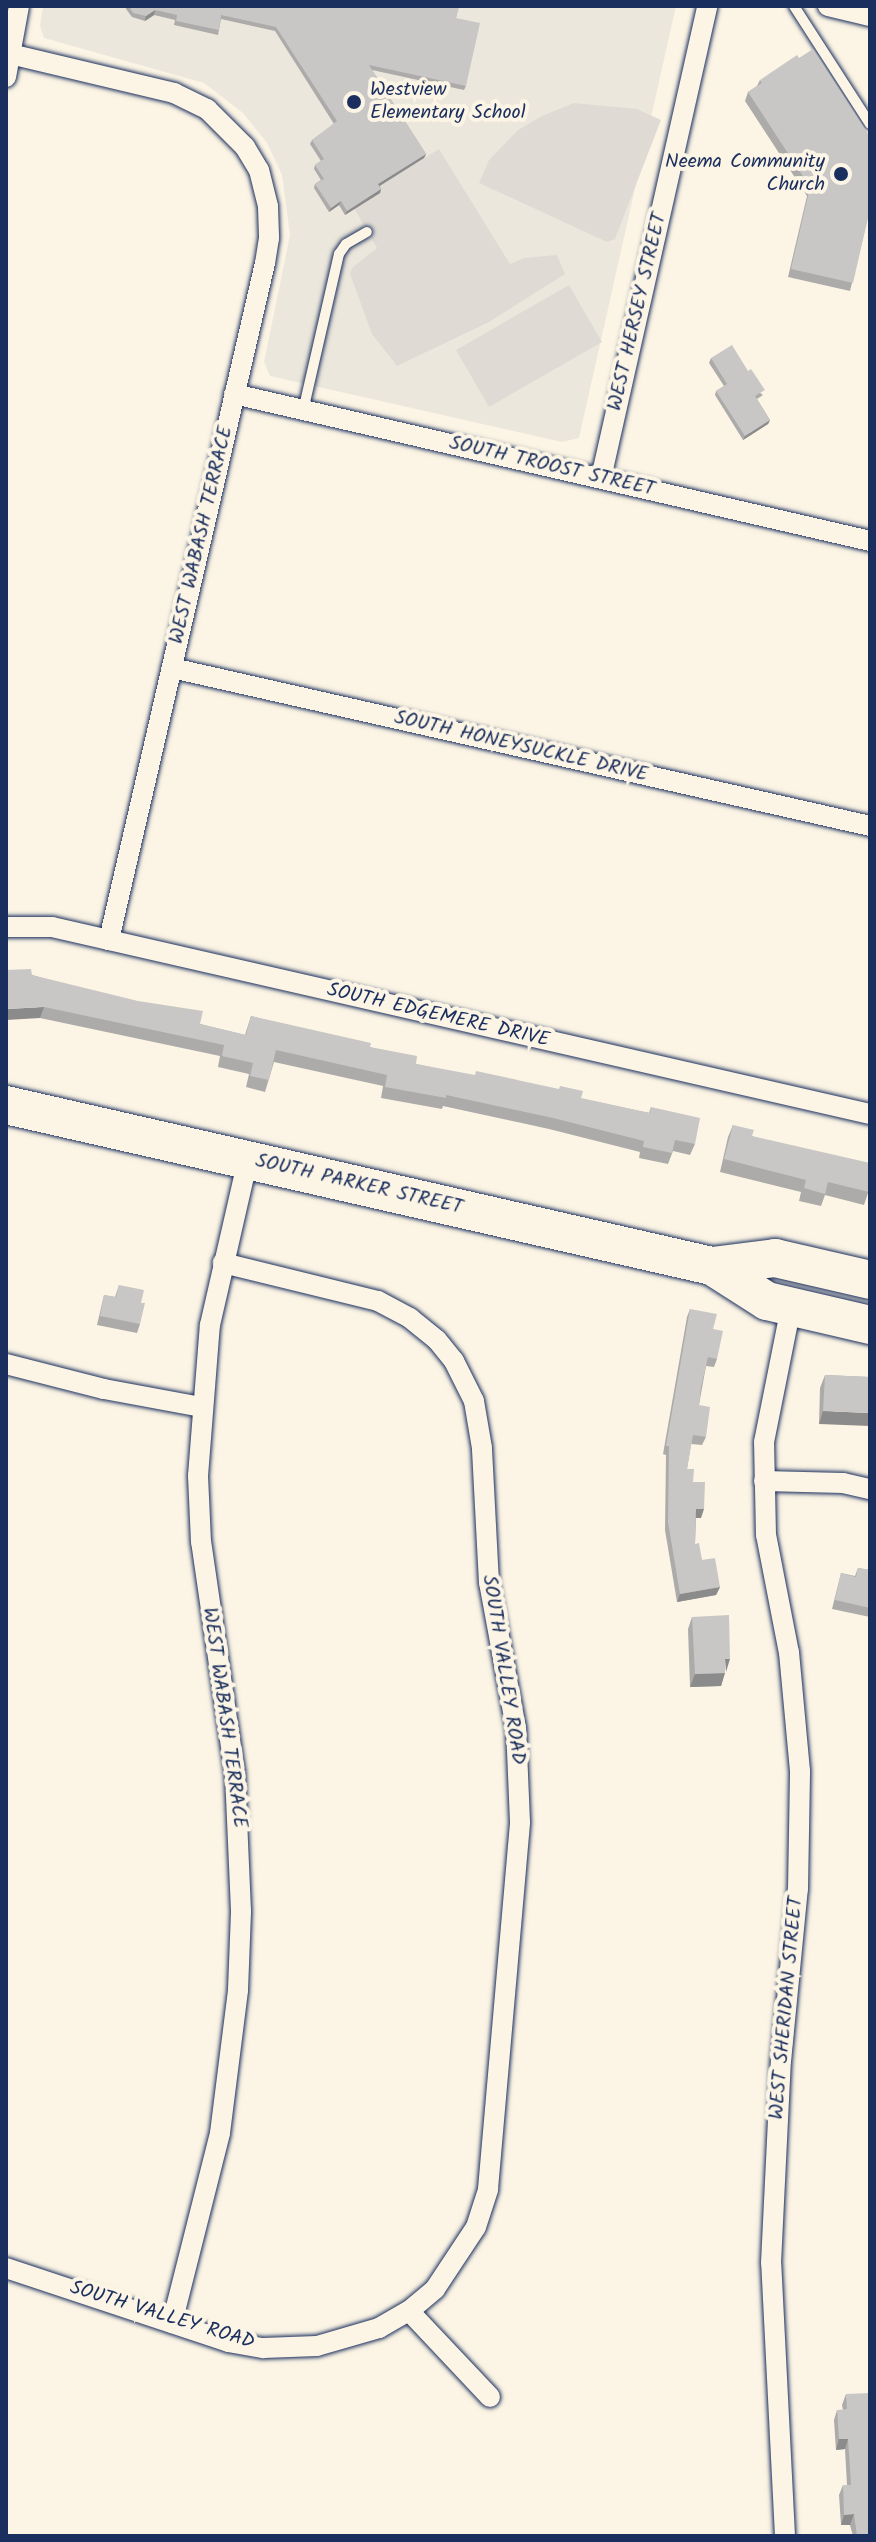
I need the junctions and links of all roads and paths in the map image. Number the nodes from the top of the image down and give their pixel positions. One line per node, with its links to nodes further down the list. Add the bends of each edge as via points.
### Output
1 (19, 6): 6 (street)
2 (707, 6): 12 (street, WEST HERSEY STREET)
3 (794, 6): 8 (lane)
4 (828, 6): 5 (street)
5 (870, 16)
6 (8, 55): 7 (street); 10 (street, WEST WABASH TERRACE, via 174,93 207,109 259,170 269,238)
7 (6, 77)
8 (870, 124)
9 (367, 232): 11 (lane, via 339,254)
10 (234, 394): 11 (street, SOUTH TROOST STREET); 14 (street, WEST WABASH TERRACE)
11 (303, 411): 12 (street, SOUTH TROOST STREET)
12 (601, 478): 13 (street, SOUTH TROOST STREET)
13 (870, 541)
14 (172, 668): 15 (street, SOUTH HONEYSUCKLE DRIVE); 17 (street, WEST WABASH TERRACE)
15 (870, 826)
16 (6, 927): 17 (street, SOUTH EDGEMERE DRIVE, via 52,927)
17 (109, 940): 19 (street, SOUTH EDGEMERE DRIVE)
18 (6, 1105): 20 (highway, SOUTH PARKER STREET)
19 (870, 1114)
20 (248, 1159): 21 (street, WEST WABASH TERRACE); 22 (highway, SOUTH PARKER STREET)
21 (223, 1263): 27 (street, WEST WABASH TERRACE); 31 (street, SOUTH VALLEY ROAD, via 378,1301 410,1318 454,1361 479,1420 489,1583 516,1728 517,1882 488,2189 459,2257 435,2289)
22 (712, 1266): 23 (highway, SOUTH PARKER STREET, via 775,1258); 24 (highway, SOUTH PARKER STREET, via 767,1301)
23 (870, 1280)
24 (791, 1307): 25 (highway, SOUTH PARKER STREET); 28 (street, WEST SHERIDAN STREET, via 764,1442)
25 (870, 1325)
26 (6, 1364): 27 (street)
27 (201, 1407): 32 (street, WEST WABASH TERRACE, via 201,1542 235,1774 240,1943 220,2133)
28 (764, 1481): 29 (street); 34 (street, WEST SHERIDAN STREET, via 766,1535 789,1653 800,1771 798,1889 781,2061 771,2263)
29 (870, 1489)
30 (6, 2268): 32 (street, SOUTH VALLEY ROAD)
31 (409, 2311): 32 (street, SOUTH VALLEY ROAD, via 349,2339 283,2349 228,2342); 33 (street)
32 (172, 2323)
33 (490, 2397)
34 (785, 2536)

